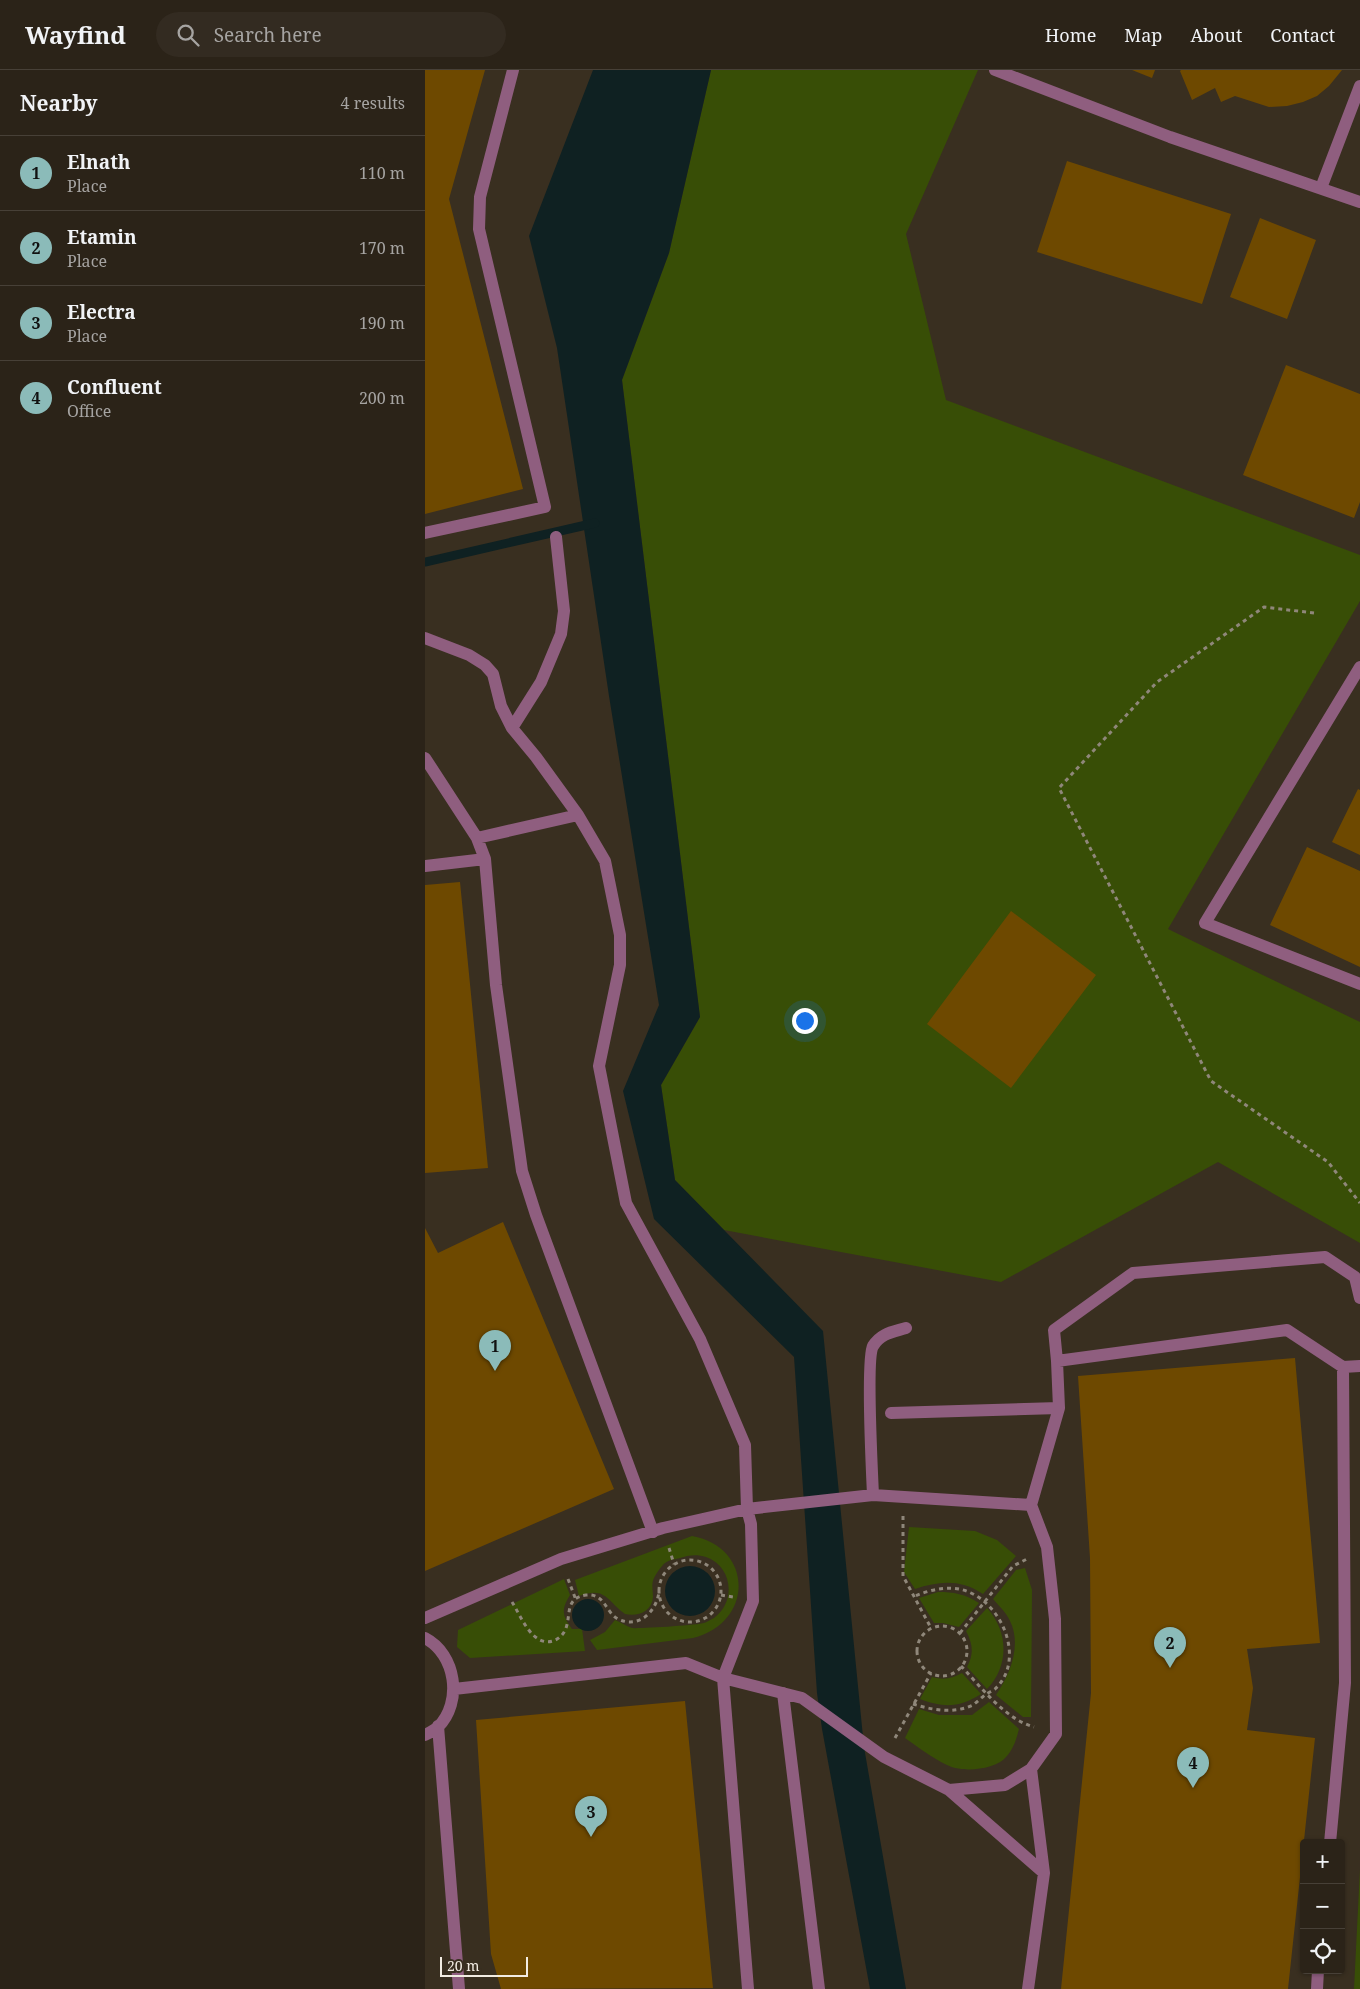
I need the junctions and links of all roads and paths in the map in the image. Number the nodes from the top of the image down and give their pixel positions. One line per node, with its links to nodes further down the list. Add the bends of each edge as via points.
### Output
1 (513, 70): 6 (street, via 480,197 479,230 545,506)
2 (995, 70): 4 (street, via 1170,137)
3 (1360, 86): 4 (street)
4 (1321, 188): 5 (street)
5 (1360, 202)
6 (425, 534)
7 (555, 537): 11 (street, via 564,611 561,634 541,682)
8 (1314, 613): 18 (path, via 1264,607 1157,682 1059,788 1211,1081 1328,1162)
9 (425, 638): 11 (street, via 469,655 485,665 493,674 501,706)
10 (1360, 668): 17 (street, via 1205,923)
11 (512, 728): 13 (street)
12 (425, 758): 14 (street)
13 (578, 815): 14 (street); 29 (street, via 605,861 621,935 620,965 599,1066 626,1203 700,1340 745,1445)
14 (477, 838): 15 (street)
15 (485, 859): 16 (street); 30 (street, via 496,985 522,1171)
16 (425, 866)
17 (1360, 984)
18 (1360, 1203)
19 (1360, 1298): 21 (street, via 1355,1277 1325,1257 1133,1273 1054,1330)
20 (906, 1328): 26 (street, via 881,1335 872,1347)
21 (1057, 1361): 23 (street, via 1287,1330); 24 (street)
22 (1360, 1366): 23 (street)
23 (1343, 1367): 53 (street, via 1345,1683)
24 (1059, 1408): 25 (street); 28 (street)
25 (891, 1413)
26 (873, 1495): 27 (street); 29 (street)
27 (903, 1496): 28 (street); 34 (path, via 903,1576)
28 (1031, 1505): 31 (street)
29 (747, 1509): 30 (street); 42 (street, via 751,1524 753,1601)
30 (653, 1532): 32 (street, via 561,1559)
31 (1047, 1547): 35 (path, via 1013,1566); 48 (street, via 1055,1619)
32 (501, 1584): 33 (path, via 533,1636 548,1642 562,1635 567,1626 568,1610 579,1597 587,1595 602,1599 617,1619 627,1622 646,1617 653,1610); 36 (street)
33 (659, 1592): 33 (path, via 663,1574 670,1566 690,1559 710,1566 721,1584 718,1605 704,1619 694,1622 675,1619 667,1613)
34 (915, 1596): 35 (path, via 927,1590 958,1589 970,1592); 37 (path)
35 (985, 1602): 38 (path); 45 (path, via 1006,1630 1010,1652 1003,1677)
36 (425, 1618)
37 (931, 1628): 38 (path, via 945,1625); 41 (path, via 922,1636 917,1652 919,1661)
38 (960, 1633): 40 (path, via 967,1653)
39 (425, 1638): 43 (street, via 443,1654 451,1671)
40 (961, 1666): 41 (path, via 947,1675); 45 (path)
41 (931, 1673): 46 (path)
42 (723, 1678): 43 (street, via 686,1662); 44 (street); 57 (street)
43 (454, 1689): 47 (street, via 452,1703)
44 (783, 1693): 50 (street, via 802,1698); 58 (street)
45 (986, 1694): 46 (path, via 959,1710); 48 (path, via 1021,1724)
46 (913, 1704): 50 (path)
47 (438, 1726): 49 (street); 56 (street)
48 (1056, 1734): 51 (street)
49 (425, 1735)
50 (884, 1757): 52 (street)
51 (1031, 1769): 52 (street, via 1005,1786); 54 (street)
52 (949, 1790): 54 (street)
53 (1330, 1839)
54 (1044, 1873): 59 (street)
55 (1318, 1974): 60 (street)
56 (459, 1989)
57 (748, 1989)
58 (819, 1989)
59 (1028, 1989)
60 (1317, 1989)

